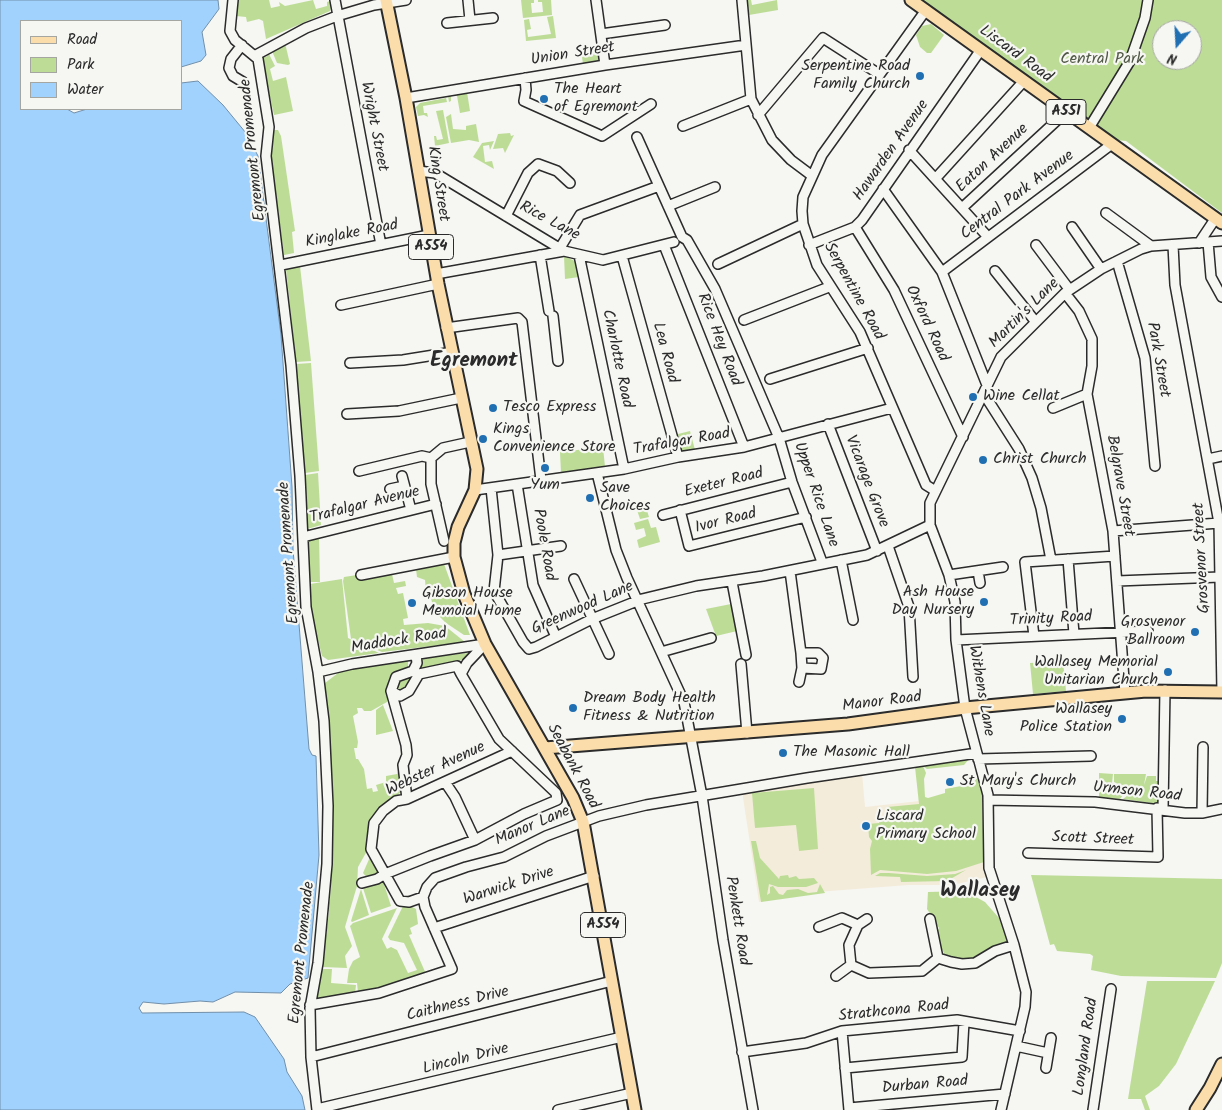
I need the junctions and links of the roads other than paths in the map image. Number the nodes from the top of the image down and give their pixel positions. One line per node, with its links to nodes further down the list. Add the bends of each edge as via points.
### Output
1 (233, 0): 17 (street, via 230,24)
2 (335, 0): 11 (street, Wright Street)
3 (406, 0): 9 (street)
4 (468, 0): 13 (street)
5 (596, 0): 16 (street)
6 (742, 0): 18 (street)
7 (911, 0): 10 (main road, Liscard Road / A551)
8 (1148, 0): 32 (street, via 1130,61)
9 (386, 1): 11 (street); 26 (main road, King Street / A554)
10 (926, 10): 19 (main road, Liscard Road / A551); 22 (street, Serpentine Road)
11 (336, 16): 20 (street); 56 (street, Wright Street)
12 (494, 18): 13 (street)
13 (470, 20): 14 (street)
14 (447, 23)
15 (665, 26): 16 (street)
16 (601, 34): 21 (street)
17 (238, 43): 20 (street); 24 (street, via 229,68 233,76)
18 (746, 46): 21 (street, Union Street); 27 (street)
19 (980, 51): 25 (main road, Liscard Road / A551); 35 (street, Hawarden Avenue)
20 (256, 55): 68 (street, Egremont Promenade, via 269,126 266,156)
21 (605, 65): 23 (street, Union Street)
22 (879, 74): 30 (street, via 823,38); 37 (street, Serpentine Road, via 830,142)
23 (525, 78): 26 (street, Union Street); 28 (street, via 524,101 602,136)
24 (243, 82)
25 (1023, 82): 29 (main road, Liscard Road / A551); 38 (street)
26 (406, 98): 36 (main road, King Street / A554)
27 (751, 99): 30 (street); 31 (street)
28 (651, 104)
29 (1066, 112): 32 (main road, Liscard Road / A551); 44 (street, Eaton Avenue)
30 (758, 115): 37 (street, via 780,149)
31 (683, 126)
32 (1089, 128): 34 (main road, Liscard Road / A551)
33 (637, 137): 40 (street)
34 (1112, 144): 47 (main road, Liscard Road / A551); 52 (street, Central Park Avenue)
35 (909, 150): 38 (street); 42 (street, Hawarden Avenue)
36 (418, 171): 46 (street, Rice Lane, via 435,173); 51 (main road, King Street / A554)
37 (812, 175): 48 (street, Serpentine Road, via 803,197)
38 (936, 178): 44 (street)
39 (570, 183): 46 (street, via 557,171 538,164 528,173)
40 (659, 186): 43 (street); 62 (street, via 580,215)
41 (716, 186): 43 (street)
42 (883, 189): 49 (street, Hawarden Avenue); 71 (street)
43 (668, 206): 93 (street, via 682,237 687,240 715,289)
44 (962, 208): 52 (street)
45 (1106, 213): 60 (street)
46 (506, 216): 62 (street, Rice Lane)
47 (1219, 221): 55 (street)
48 (803, 224): 58 (street, Serpentine Road); 67 (street)
49 (855, 227): 58 (street, Hawarden Avenue); 92 (street, Oxford Road, via 894,290)
50 (1072, 227): 69 (street)
51 (429, 235): 56 (street, Kinglake Road); 72 (main road, King Street / A554)
52 (988, 237): 71 (street, Central Park Avenue)
53 (1222, 241): 55 (street, Martin's Lane)
54 (674, 242): 57 (street, Rice Lane)
55 (1203, 243): 61 (street, Martin's Lane); 75 (street, via 1211,277)
56 (381, 245): 68 (street, Kinglake Road)
57 (664, 245): 65 (street, Rice Lane); 95 (street, Rice Hey Road)
58 (809, 245): 73 (street, Serpentine Road)
59 (1036, 245): 74 (street, Belgrave Street)
60 (1151, 246): 61 (street, Martin's Lane); 66 (street, Martin's Lane)
61 (1173, 246): 99 (street, Grosvenor Street, via 1175,285)
62 (562, 249): 63 (street); 64 (street, Rice Lane)
63 (540, 255): 72 (street); 82 (street)
64 (579, 255): 65 (street, Rice Lane, via 603,260); 101 (street, Charlotte Road)
65 (622, 256): 97 (street, Lea Road)
66 (1117, 261): 69 (street, Martin's Lane); 100 (street, Park Street, via 1145,358)
67 (718, 264)
68 (280, 265): 122 (street, Egremont Promenade, via 296,421)
69 (1101, 269): 74 (street, Martin's Lane)
70 (995, 271): 78 (street)
71 (942, 272): 85 (street)
72 (437, 279): 76 (street); 79 (main road, King Street / A554)
73 (829, 287): 77 (street); 80 (street, Serpentine Road, via 850,315)
74 (1067, 291): 78 (street, Martin's Lane); 86 (street, Belgrave Street, via 1092,339)
75 (1222, 298)
76 (341, 305)
77 (744, 320)
78 (1035, 321): 85 (street, Martin's Lane, via 1001,357)
79 (446, 328): 81 (main road, King Street / A554); 105 (street, via 518,318 522,322)
80 (868, 348): 84 (street); 88 (street, Serpentine Road)
81 (453, 352): 83 (street, via 402,360); 87 (main road, King Street / A554)
82 (558, 361)
83 (350, 363)
84 (770, 379)
85 (986, 390): 92 (street, Martin's Lane); 134 (street, via 1032,478)
86 (1087, 394): 89 (street); 121 (street, Belgrave Street)
87 (461, 398): 90 (street, via 399,411); 94 (main road, King Street / A554)
88 (892, 408): 91 (street, Trafalgar Road); 112 (street, Serpentine Road, via 926,485)
89 (1053, 408)
90 (346, 414)
91 (828, 424): 93 (street, Trafalgar Road); 127 (street, Vicarage Grove)
92 (963, 437): 112 (street, Martin's Lane)
93 (780, 438): 95 (street, Trafalgar Road); 106 (street, Upper Rice Lane)
94 (470, 442): 98 (street, via 443,448); 111 (main road, King Street / A554, via 477,469)
95 (744, 447): 97 (street, Trafalgar Road)
96 (1222, 456): 99 (street)
97 (678, 457): 101 (street, Trafalgar Road)
98 (430, 458): 102 (street, via 422,456); 113 (street, Seabank Road)
99 (1208, 459): 119 (street, Grosvenor Street)
100 (1155, 466)
101 (624, 469): 103 (street, Trafalgar Road)
102 (359, 471)
103 (597, 473): 105 (street, Trafalgar Road); 146 (street, Penkett Road, via 616,550)
104 (402, 476): 108 (street)
105 (541, 480): 107 (street, Trafalgar Road)
106 (792, 482): 115 (street, Exeter Road); 118 (street, Upper Rice Lane)
107 (517, 484): 109 (street, Trafalgar Road); 126 (street, Poole Road)
108 (404, 486): 110 (street); 114 (street)
109 (491, 488): 111 (street, Trafalgar Road); 128 (street, Greenwood Lane)
110 (390, 489)
111 (475, 490): 123 (main road, King Street / A554)
112 (934, 490): 116 (street, Martin's Lane)
113 (436, 504): 114 (street, Trafalgar Avenue); 123 (street, Seabank Road)
114 (411, 510): 122 (street, Trafalgar Avenue)
115 (680, 510): 117 (street, Exeter Road); 118 (street, Ivor Road, via 689,546)
116 (929, 512): 120 (street, Withens Lane)
117 (663, 515)
118 (806, 518): 135 (street, Upper Rice Lane)
119 (1219, 523): 121 (street); 131 (street, Grosvenor Street)
120 (930, 525): 125 (street, Greenwood Lane); 140 (street, Withens Lane)
121 (1113, 531): 129 (street, Belgrave Street)
122 (303, 537): 165 (street, Egremont Promenade, via 306,607)
123 (449, 542): 130 (main road, Seabank Road / A554)
124 (561, 546): 126 (street)
125 (888, 546): 127 (street, Greenwood Lane); 167 (street, via 909,607)
126 (527, 550): 128 (street); 153 (street, Poole Road, via 533,585)
127 (877, 551): 133 (street, Greenwood Lane)
128 (498, 555): 153 (street, Greenwood Lane, via 494,591 523,642 529,649)
129 (1115, 556): 132 (street); 143 (street, Belgrave Street)
130 (454, 557): 139 (street); 157 (main road, Seabank Road / A554, via 464,594)
131 (1221, 558): 141 (street, Grosvenor Street)
132 (1068, 559): 134 (street); 151 (street)
133 (841, 560): 135 (street, Greenwood Lane); 148 (street)
134 (1051, 560): 152 (street, via 1025,562)
135 (822, 562): 137 (street, Greenwood Lane)
136 (1003, 567): 138 (street)
137 (790, 571): 144 (street, Greenwood Lane); 159 (street)
138 (978, 571): 140 (street); 145 (street)
139 (361, 575)
140 (949, 575): 155 (street, Withens Lane, via 955,602)
141 (1220, 577): 143 (street); 156 (street, Grosvenor Street)
142 (574, 579): 147 (street)
143 (1117, 581): 150 (street, Belgrave Street)
144 (732, 582): 146 (street, Greenwood Lane, via 666,592); 162 (street)
145 (980, 583)
146 (637, 601): 147 (street, Greenwood Lane); 158 (street, Penkett Road)
147 (592, 619): 153 (street, Greenwood Lane); 160 (street)
148 (852, 620)
149 (1148, 631): 150 (street, Trinity Road)
150 (1120, 632): 151 (street, Trinity Road); 172 (street, Belgrave Street)
151 (1074, 634): 152 (street, Trinity Road)
152 (1034, 636): 155 (street, Trinity Road)
153 (556, 637)
154 (712, 638): 158 (street)
155 (956, 640): 173 (street, Withens Lane)
156 (1222, 643): 171 (street, Grosvenor Street)
157 (485, 644): 161 (street, Maddock Road); 166 (street); 177 (main road, Seabank Road / A554)
158 (661, 652): 175 (street, Penkett Road, via 684,702)
159 (801, 653): 164 (street); 164 (street, via 818,653 823,658 821,669)
160 (609, 654)
161 (416, 655): 165 (street, Maddock Road); 170 (street, via 413,671 396,678)
162 (746, 655)
163 (741, 664): 174 (street)
164 (802, 668): 168 (street)
165 (318, 672): 206 (street, Egremont Promenade, via 328,806 327,864)
166 (461, 674): 170 (street, via 457,666 419,674 409,691 400,696); 178 (street, via 491,727)
167 (913, 677)
168 (799, 682)
169 (1166, 690): 171 (main road, Manor Road); 172 (main road, Manor Road); 185 (street)
170 (391, 691): 183 (street, via 407,755 403,765)
171 (1222, 692)
172 (1125, 693): 173 (main road, Manor Road)
173 (964, 708): 174 (main road, Manor Road, via 848,724); 179 (street, Withens Lane)
174 (747, 733): 175 (main road, Manor Road)
175 (692, 737): 177 (main road, Manor Road); 182 (street, Penkett Road)
176 (1203, 747): 187 (street)
177 (545, 748): 188 (main road, Seabank Road / A554, via 574,798)
178 (512, 751): 181 (street, Webster Avenue); 189 (street, via 556,793 557,800)
179 (977, 756): 180 (street, Manor Lane); 182 (street, Manor Lane, via 854,770); 184 (street, Withens Lane)
180 (1091, 756)
181 (445, 782): 183 (street, Webster Avenue); 189 (street)
182 (702, 796): 188 (street, Manor Lane, via 646,805); 213 (street, Penkett Road)
183 (407, 799): 191 (street, Webster Avenue, via 396,801 378,817 371,832 371,849)
184 (988, 800): 185 (street, Urmson Road, via 1096,802); 200 (street, Withens Lane, via 989,868)
185 (1160, 809): 187 (street, Urmson Road); 190 (street, Scott Street, via 1158,857)
186 (1222, 809): 187 (street, Urmson Road)
187 (1202, 814)
188 (583, 822): 192 (main road, Seabank Road / A554); 194 (street, Manor Lane, via 504,857 436,878)
189 (475, 840): 191 (street)
190 (1028, 853)
191 (385, 874): 193 (street); 194 (street, via 400,901 409,902)
192 (594, 876): 199 (street, Warwick Drive); 204 (main road, Seabank Road / A554)
193 (362, 883)
194 (423, 897): 199 (street)
195 (868, 919): 197 (street)
196 (930, 919): 201 (street)
197 (858, 924): 198 (street, via 842,918); 202 (street, via 849,945)
198 (819, 927)
199 (434, 928): 206 (street, via 452,969 379,993)
200 (1014, 945): 201 (street, via 975,963 962,964); 209 (street, Withens Lane, via 1026,992)
201 (938, 958): 202 (street, via 922,971 913,972 870,973)
202 (851, 965): 203 (street)
203 (836, 976)
204 (612, 981): 210 (main road, Seabank Road / A554); 215 (street, Caithness Drive)
205 (1111, 989): 227 (street, Longland Road)
206 (315, 1005): 215 (street, Egremont Promenade)
207 (964, 1022): 208 (street, Strathcona Road, via 957,1020); 209 (street, Strathcona Road); 217 (street, via 962,1058)
208 (842, 1031): 213 (street, Strathcona Road, via 815,1041); 217 (street)
209 (1020, 1031): 212 (street, Withens Lane)
210 (622, 1037): 219 (main road, Seabank Road / A554); 221 (street, Lincoln Drive)
211 (1051, 1038): 214 (street)
212 (1016, 1046): 214 (street); 220 (street, Withens Lane)
213 (742, 1052): 225 (street, Penkett Road)
214 (1048, 1053): 218 (street)
215 (311, 1056): 221 (street, Egremont Promenade)
216 (1222, 1064): 228 (main road)
217 (845, 1068): 222 (street)
218 (1046, 1068)
219 (632, 1093): 223 (street); 224 (main road, Seabank Road / A554)
220 (1004, 1094): 222 (street, Durban Road); 226 (street, Withens Lane)
221 (320, 1109)
222 (849, 1109)
223 (558, 1110)
224 (634, 1110)
225 (753, 1110)
226 (1001, 1110)
227 (1093, 1110)
228 (1196, 1110)

